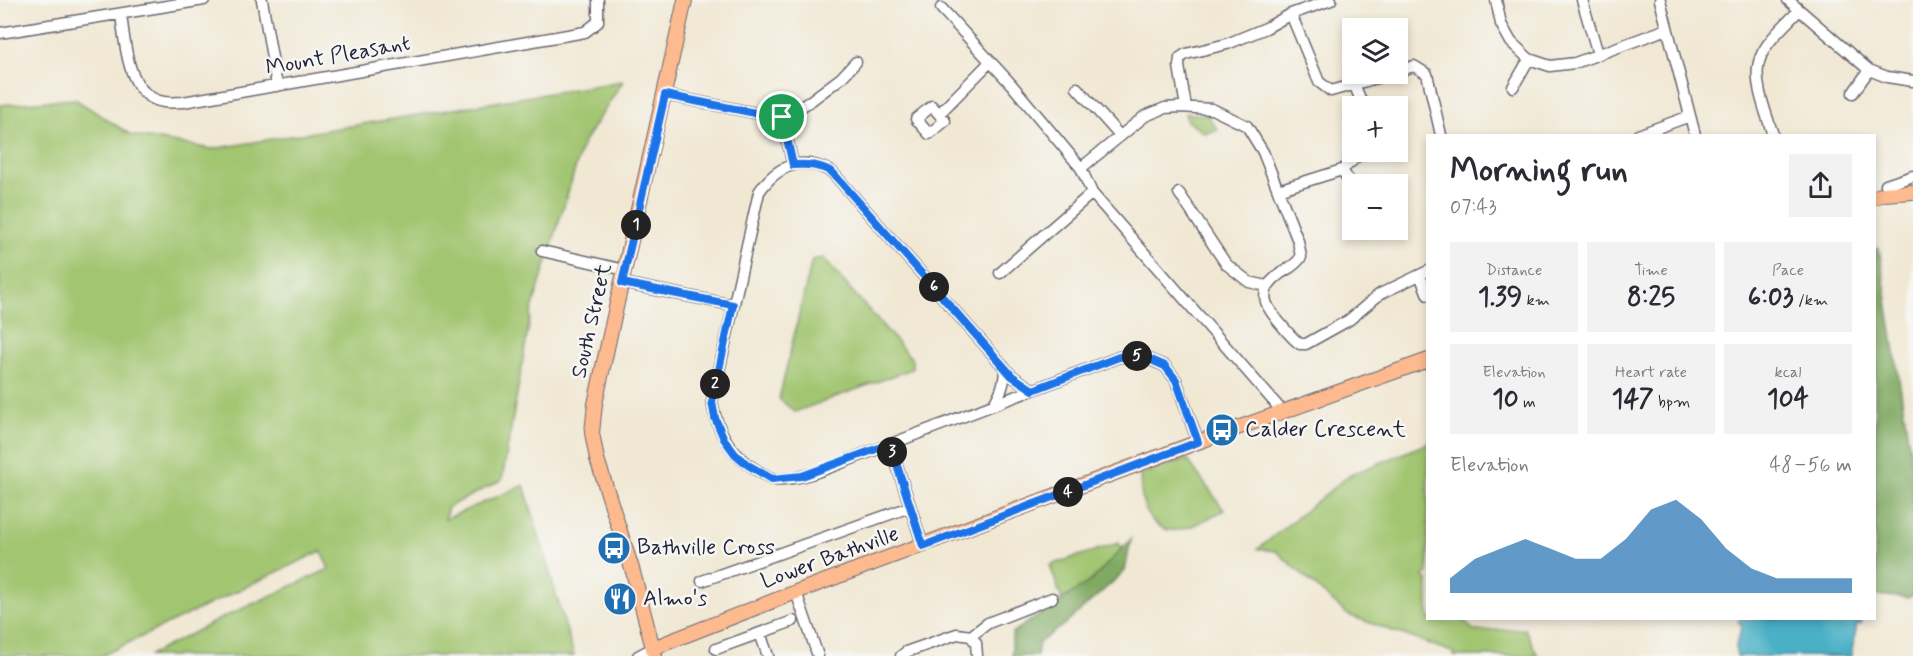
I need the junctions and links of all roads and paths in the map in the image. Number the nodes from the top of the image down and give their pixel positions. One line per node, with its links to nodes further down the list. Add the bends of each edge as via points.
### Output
1 (204, 0): 12 (street)
2 (262, 0): 24 (street)
3 (598, 0): 24 (street, Mount Pleasant, via 598,22 585,32)
4 (685, 0): 29 (main road, South Street)
5 (1331, 0): 13 (street)
6 (1496, 0): 17 (street, via 1501,24 1511,42)
7 (1582, 0): 16 (street)
8 (1660, 0): 14 (street)
9 (1788, 0): 11 (street)
10 (941, 8): 19 (street)
11 (1799, 10): 21 (street); 38 (street, via 1768,44 1759,62 1758,82)
12 (121, 14): 15 (street); 24 (street, Mount Pleasant, via 127,62 133,77 145,93 162,102)
13 (1291, 14): 25 (street, via 1319,82 1331,92); 31 (street, via 1227,44 1180,58)
14 (1667, 29): 16 (street); 33 (street)
15 (0, 33)
16 (1598, 54): 17 (street, via 1575,63 1550,66)
17 (1529, 59): 26 (street)
18 (856, 62): 34 (street, via 841,78)
19 (990, 62): 32 (street); 42 (street)
20 (1408, 68): 35 (street, via 1414,66 1427,74)
21 (1869, 69): 22 (street); 28 (street)
22 (1913, 81)
23 (1361, 84): 25 (street)
24 (277, 86)
25 (1355, 86): 30 (street)
26 (1512, 87)
27 (1077, 88): 39 (street)
28 (1853, 93)
29 (665, 95): 34 (street); 55 (main road, South Street)
30 (1359, 96)
31 (1186, 107): 39 (street, via 1165,108 1145,116); 47 (street, via 1212,109 1246,126 1263,152)
32 (939, 114)
33 (1690, 116): 36 (street); 37 (street)
34 (782, 117): 41 (street)
35 (1442, 134)
36 (1641, 134)
37 (1695, 134)
38 (1773, 134)
39 (1120, 136): 42 (street)
40 (1351, 162): 43 (street)
41 (793, 165): 57 (street, via 775,173 759,192); 59 (street, via 820,166 832,172)
42 (1081, 168): 49 (street)
43 (1342, 170): 44 (street); 47 (street)
44 (1345, 174)
45 (1913, 176): 46 (street)
46 (1886, 184)
47 (1278, 190): 56 (street, via 1301,257)
48 (1913, 192): 51 (main road)
49 (1092, 193): 53 (street); 62 (street)
50 (1179, 193): 56 (street, via 1226,264 1249,282)
51 (1876, 197)
52 (542, 251): 55 (street)
53 (1000, 273)
54 (1424, 273): 56 (street, via 1380,294 1349,320 1306,344 1296,341 1265,304)
55 (624, 277): 57 (street); 74 (main road, South Street, via 592,433)
56 (1267, 286)
57 (733, 305): 64 (street, via 712,402 719,429 735,454 772,479 802,476)
58 (1426, 361): 62 (main road, Lower Bathville)
59 (1005, 368): 60 (street); 61 (street, via 1002,391)
60 (1033, 390): 61 (street); 63 (street, via 1119,357 1142,356 1165,366 1176,380)
61 (994, 404): 64 (street)
62 (1282, 411): 63 (main road, Lower Bathville)
63 (1198, 442): 66 (main road, Lower Bathville)
64 (890, 444): 65 (street)
65 (910, 507): 66 (street); 67 (street)
66 (923, 546): 68 (main road, Lower Bathville)
67 (702, 581)
68 (796, 592): 74 (main road, Lower Bathville); 77 (street)
69 (1052, 598): 72 (street, via 988,623)
70 (793, 621): 71 (street)
71 (760, 633): 73 (street); 76 (street)
72 (971, 636): 78 (street, via 957,634); 79 (street)
73 (716, 649)
74 (654, 652): 75 (street)
75 (638, 656)
76 (768, 656)
77 (818, 656)
78 (901, 656)
79 (977, 656)

